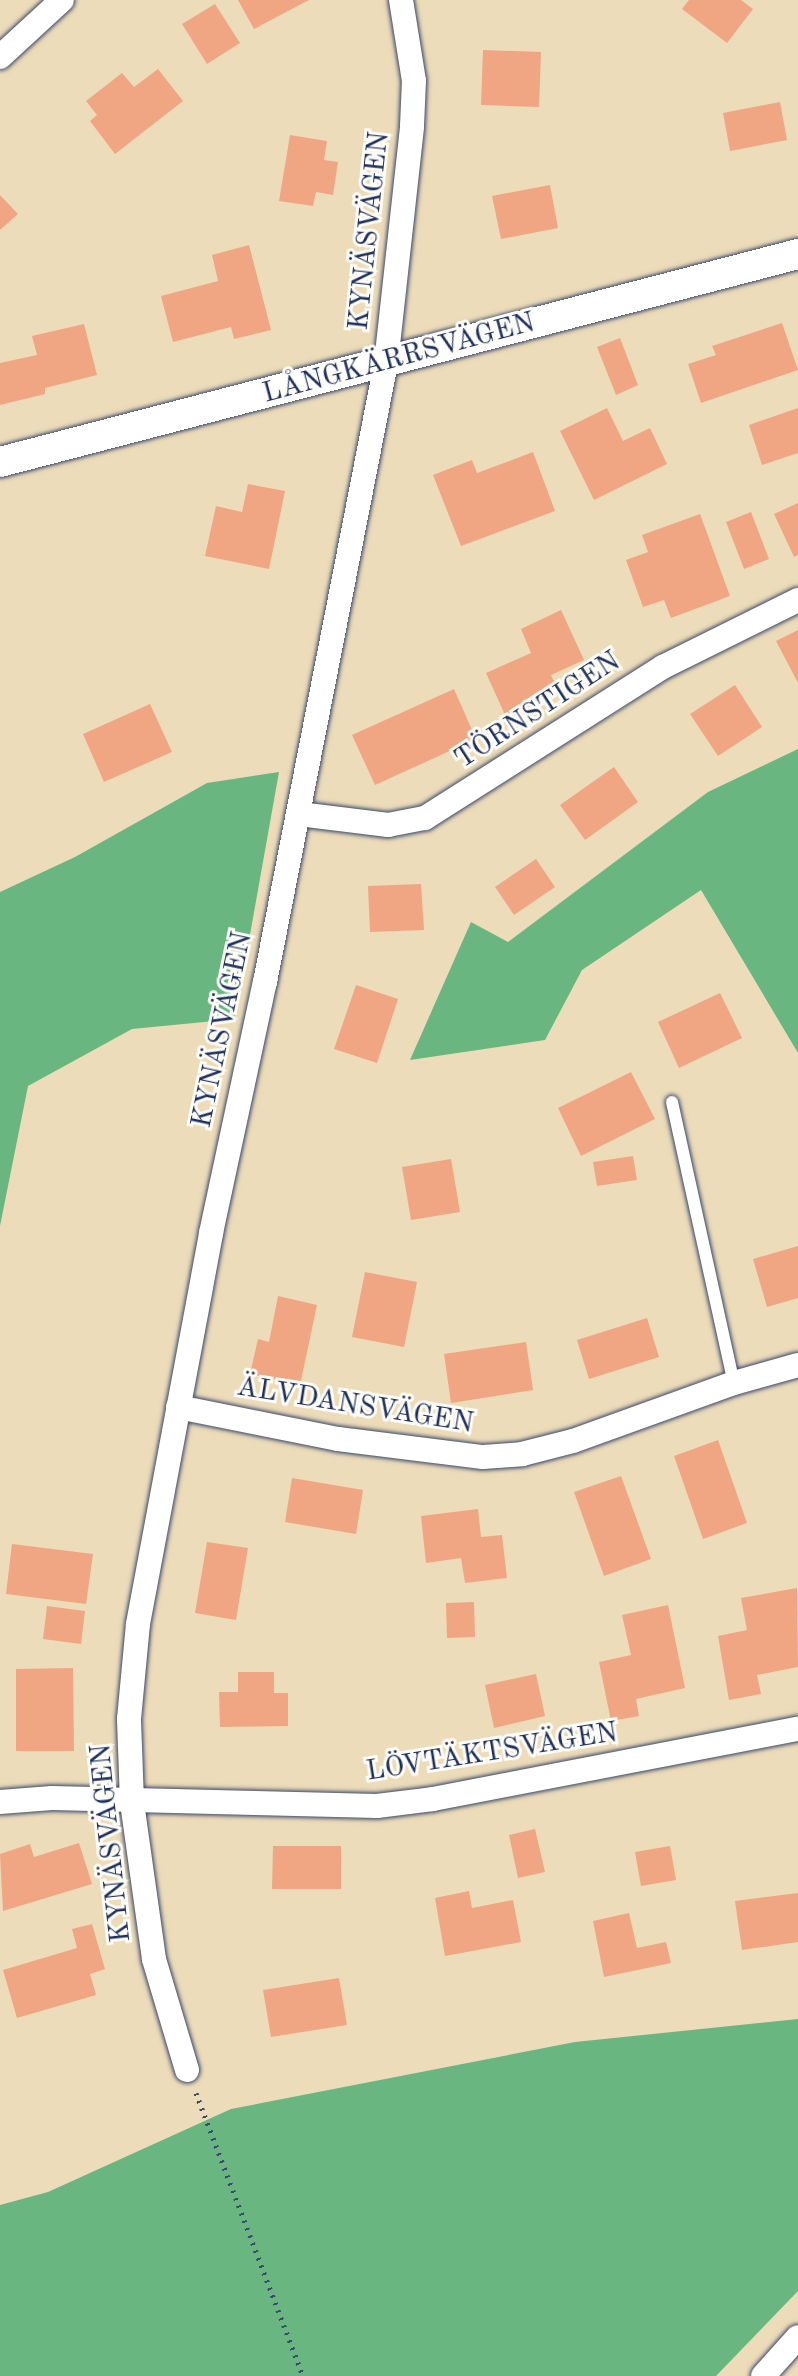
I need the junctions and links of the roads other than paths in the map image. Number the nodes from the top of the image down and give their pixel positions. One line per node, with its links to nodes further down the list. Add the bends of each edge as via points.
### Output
1 (62, 0): 3 (street)
2 (401, 0): 5 (street, KYNÄSVÄGEN, via 414,81)
3 (0, 57)
4 (798, 254): 5 (street, LÅNGKÄRRSVÄGEN)
5 (386, 363): 6 (street, LÅNGKÄRRSVÄGEN); 8 (street, KYNÄSVÄGEN)
6 (0, 462)
7 (798, 600): 8 (street, TÖRNSTIGEN, via 663,667 425,818 388,825)
8 (299, 814): 12 (street, KYNÄSVÄGEN)
9 (672, 1102): 11 (lane)
10 (798, 1365): 11 (street, ÄLVDANSVÄGEN)
11 (734, 1383): 12 (street, ÄLVDANSVÄGEN, via 573,1441 483,1457 338,1439)
12 (178, 1407): 15 (street, KYNÄSVÄGEN, via 138,1624 129,1719)
13 (798, 1729): 15 (street, LÖVTÄKTSVÄGEN, via 377,1806)
14 (0, 1802): 15 (street, LÖVTÄKTSVÄGEN)
15 (132, 1802): 16 (street, KYNÄSVÄGEN, via 154,1959)
16 (187, 2070)
17 (798, 2337): 18 (street)
18 (763, 2376)

